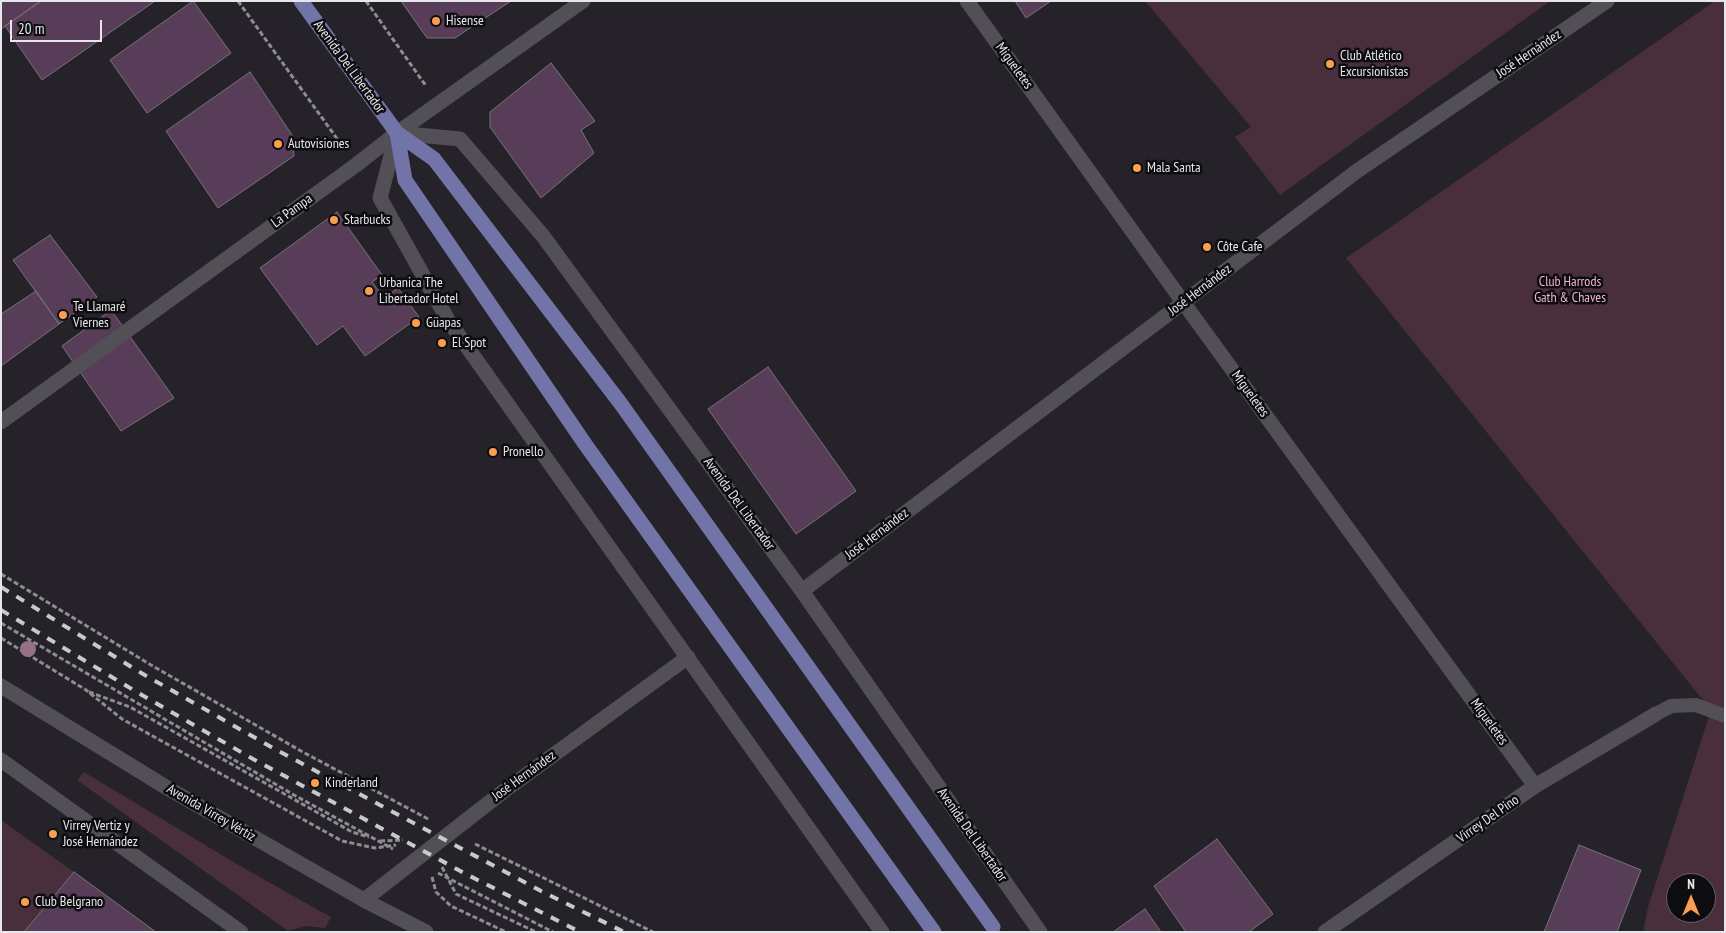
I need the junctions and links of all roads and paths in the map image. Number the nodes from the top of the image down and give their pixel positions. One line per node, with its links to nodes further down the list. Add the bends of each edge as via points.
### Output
1 (238, 1): 9 (path)
2 (301, 1): 8 (main road, Avenida Del Libertador)
3 (366, 1): 7 (path)
4 (583, 1): 7 (street, La Pampa)
5 (967, 1): 10 (street, Migueletes)
6 (1607, 1): 10 (street, José Hernández, via 1357,171)
7 (439, 104): 8 (street, La Pampa)
8 (397, 133): 9 (street, La Pampa); 13 (street, Avenida Del Libertador, via 460,139 543,236); 16 (street, via 380,198 448,320); 29 (main road, Avenida Del Libertador, via 434,158 621,404); 37 (main road, Avenida Del Libertador, via 405,180 585,444)
9 (356, 165): 11 (street, La Pampa)
10 (1183, 302): 13 (street, José Hernández); 22 (street, Migueletes)
11 (1, 422)
12 (1, 574): 23 (path, via 284,742)
13 (802, 591): 38 (street, Avenida Del Libertador)
14 (1, 623): 25 (path, via 294,795)
15 (1, 638): 18 (path)
16 (688, 658): 26 (street, José Hernández, via 504,790); 36 (street)
17 (1, 686): 28 (street, Avenida Virrey Vértiz, via 170,789)
18 (86, 690): 26 (path, via 130,707 352,832 382,841 411,841); 26 (path, via 122,719 342,841 375,848 397,844)
19 (1656, 714): 20 (lane, via 1671,706 1696,705); 22 (street, Virrey Del Pino)
20 (1725, 716)
21 (1, 760): 30 (street)
22 (1535, 786): 39 (street, Virrey Del Pino)
23 (431, 821)
24 (475, 844): 35 (path)
25 (400, 853)
26 (424, 854): 28 (street, José Hernández); 32 (path, via 432,867 436,892 451,906); 33 (path, via 439,861 456,894)
27 (434, 870): 34 (path)
28 (364, 900): 31 (street, Avenida Virrey Vértiz)
29 (993, 927)
30 (241, 932)
31 (426, 932)
32 (506, 932)
33 (536, 932)
34 (553, 932)
35 (653, 932)
36 (882, 932)
37 (934, 932)
38 (1040, 932)
39 (1325, 932)

